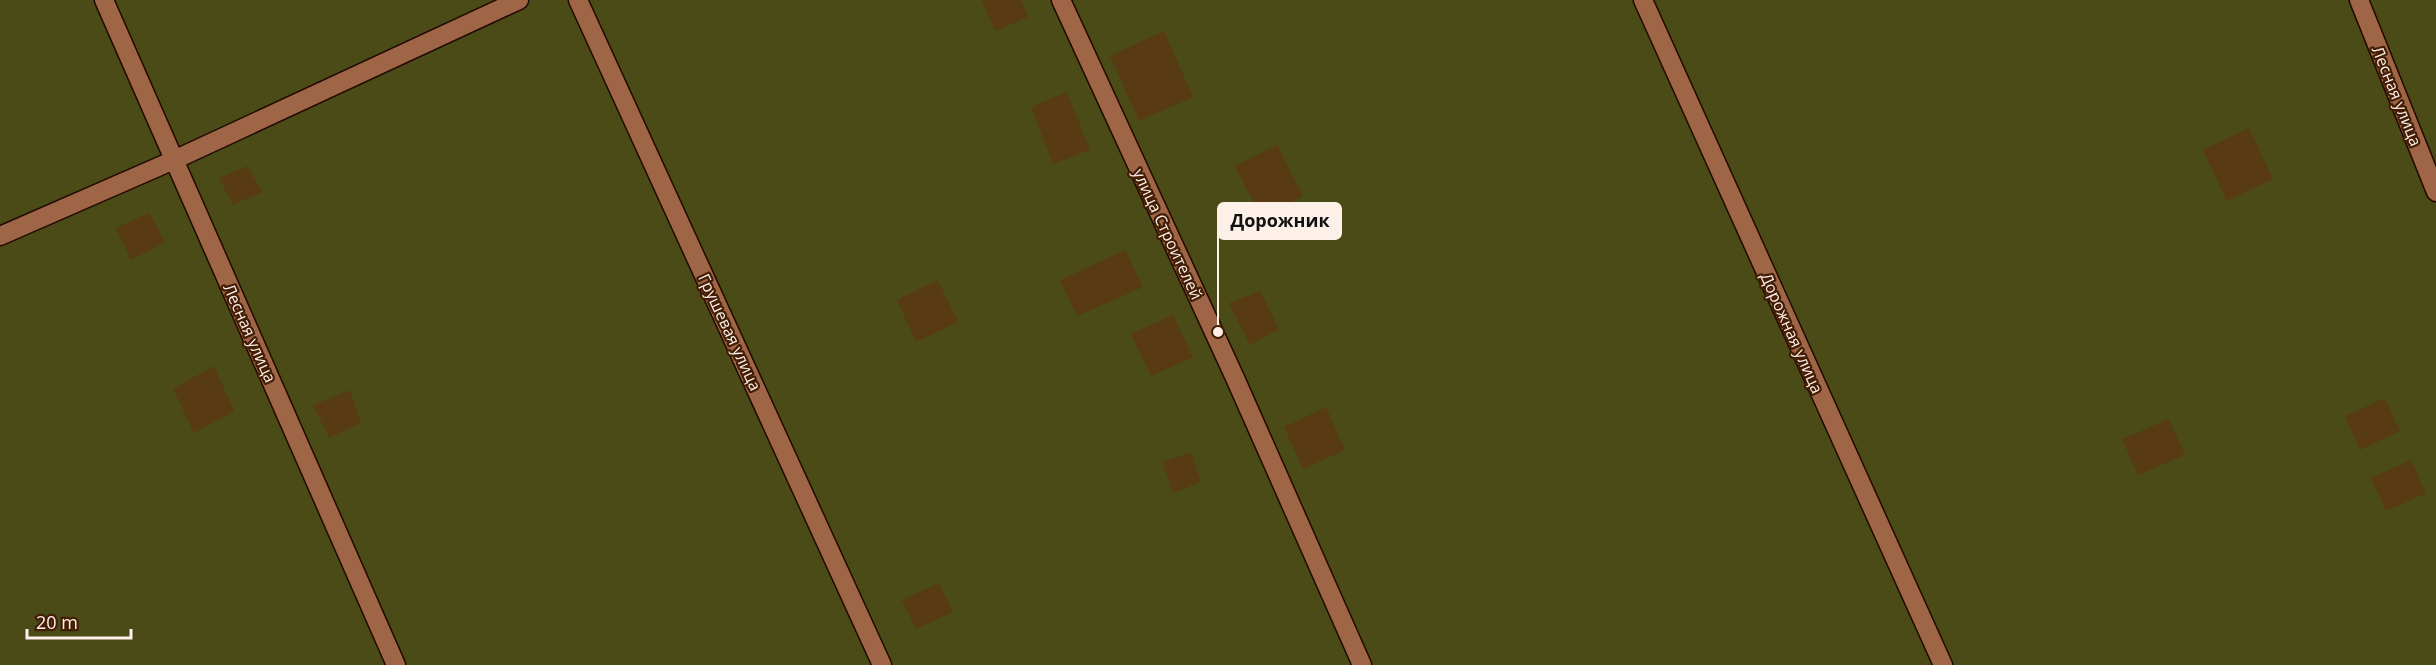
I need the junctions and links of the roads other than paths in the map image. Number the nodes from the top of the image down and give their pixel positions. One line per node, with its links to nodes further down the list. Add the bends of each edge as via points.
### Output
1 (104, 0): 7 (street, Лесная улица)
2 (519, 0): 7 (street)
3 (578, 0): 11 (street, Грушевая улица)
4 (1061, 0): 12 (street, улица Строителей)
5 (1643, 0): 13 (street, Дорожная улица)
6 (2359, 0): 8 (street, Лесная улица)
7 (174, 160): 9 (street); 10 (street, Лесная улица)
8 (2436, 192)
9 (0, 236)
10 (396, 665)
11 (882, 665)
12 (1362, 665)
13 (1943, 665)

